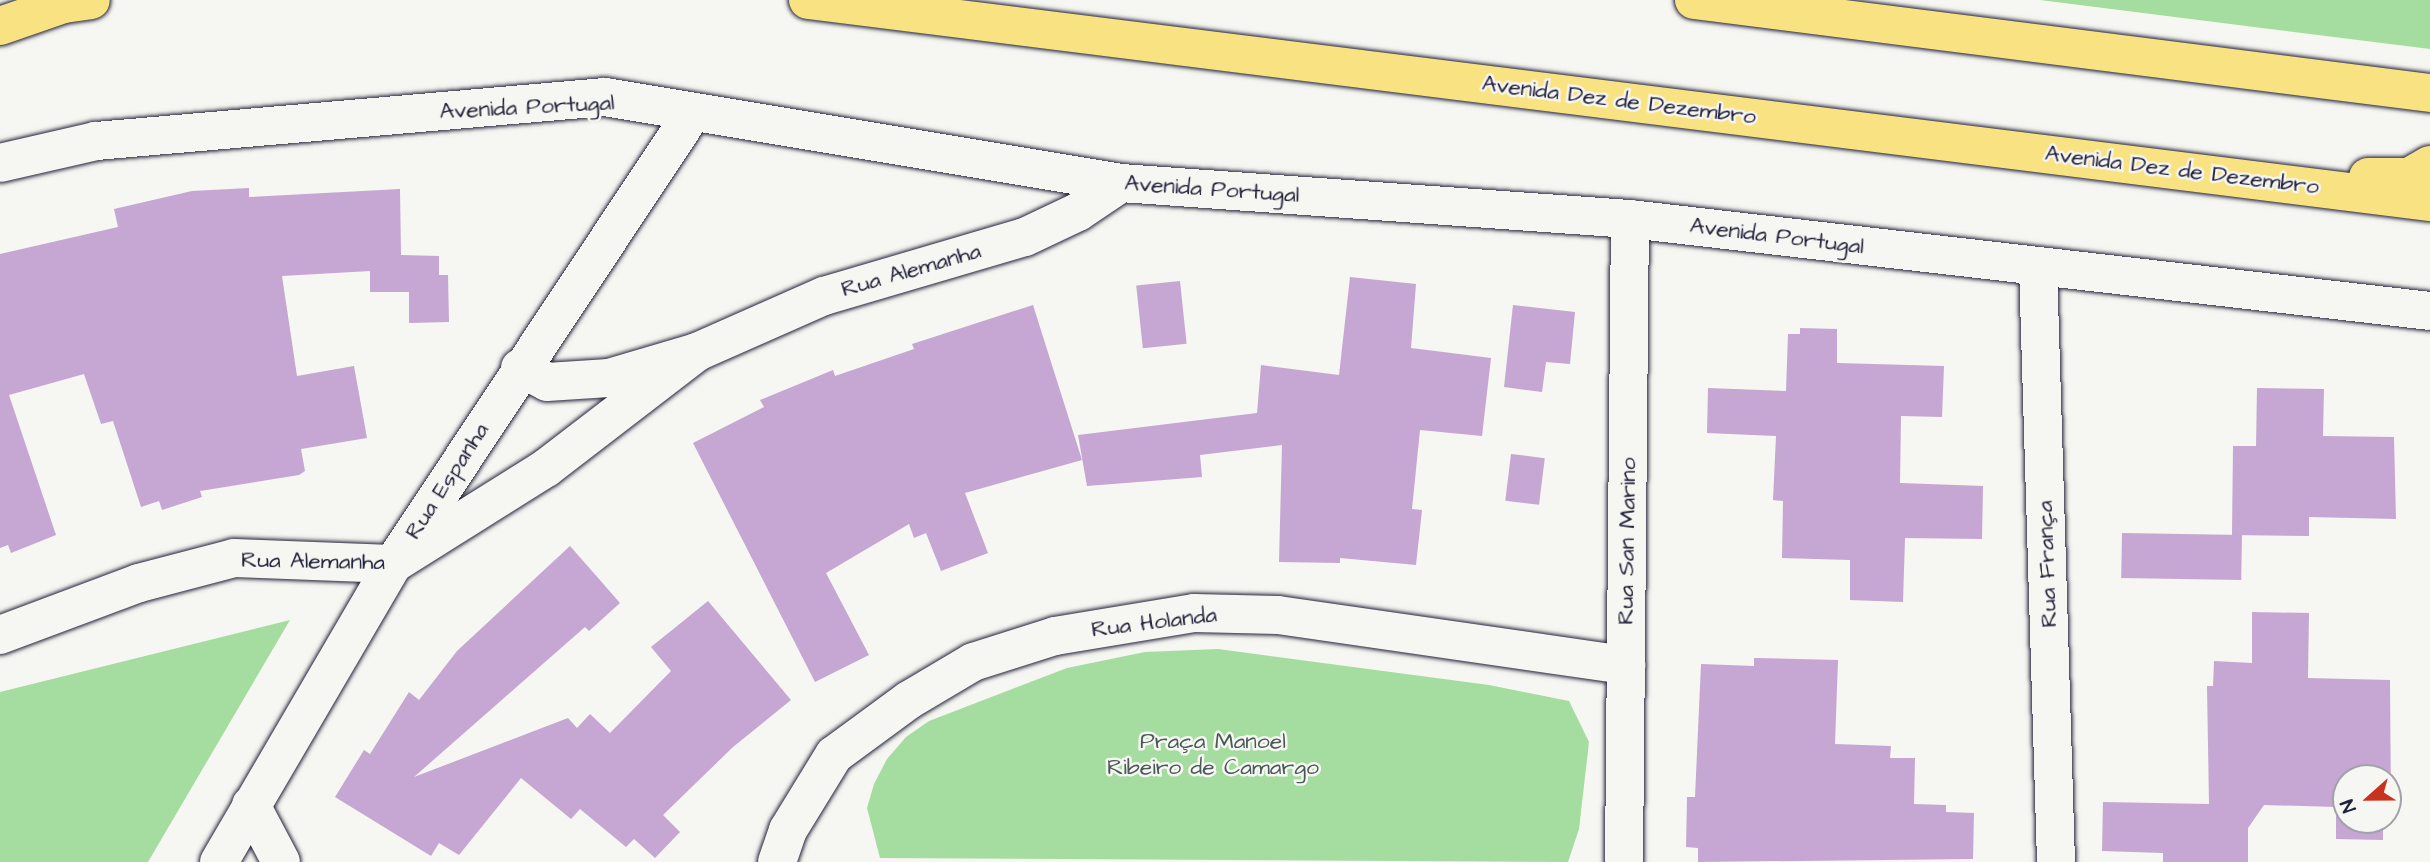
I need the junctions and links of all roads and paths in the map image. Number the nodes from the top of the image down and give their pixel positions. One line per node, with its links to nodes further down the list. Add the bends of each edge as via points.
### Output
1 (90, 0): 4 (highway)
2 (808, 0): 9 (highway, Avenida Dez de Dezembro)
3 (1694, 0): 5 (highway)
4 (0, 26)
5 (2430, 93)
6 (693, 112): 7 (street, Avenida Portugal, via 605,97 96,141); 10 (street, Avenida Portugal); 16 (street, Rua Espanha)
7 (0, 163)
8 (2430, 165): 9 (highway, via 2401,178)
9 (2265, 180): 11 (highway, Avenida Dez de Dezembro)
10 (1121, 183): 12 (street, Avenida Portugal); 15 (street, Rua Alemanha, via 1078,212 1025,237 824,296)
11 (2430, 202)
12 (1630, 219): 13 (street, Avenida Portugal); 19 (street, Rua San Marino)
13 (2038, 266): 14 (street, Avenida Portugal); 25 (street, Rua França)
14 (2430, 311)
15 (697, 352): 16 (street, Rua Alemanha, via 609,378 547,382); 17 (street, Rua Alemanha, via 546,468)
16 (520, 368): 17 (street, Rua Espanha)
17 (393, 565): 18 (street, Rua Alemanha, via 234,558 139,583); 20 (street, Rua Espanha)
18 (0, 635)
19 (1626, 665): 23 (street, Rua Holanda, via 1278,615 1194,613 1055,636 973,662 909,700 834,755 793,820); 24 (street, Rua San Marino)
20 (251, 805): 21 (street, Rua Espanha); 22 (street)
21 (219, 862)
22 (281, 862)
23 (777, 862)
24 (1624, 862)
25 (2056, 862)

